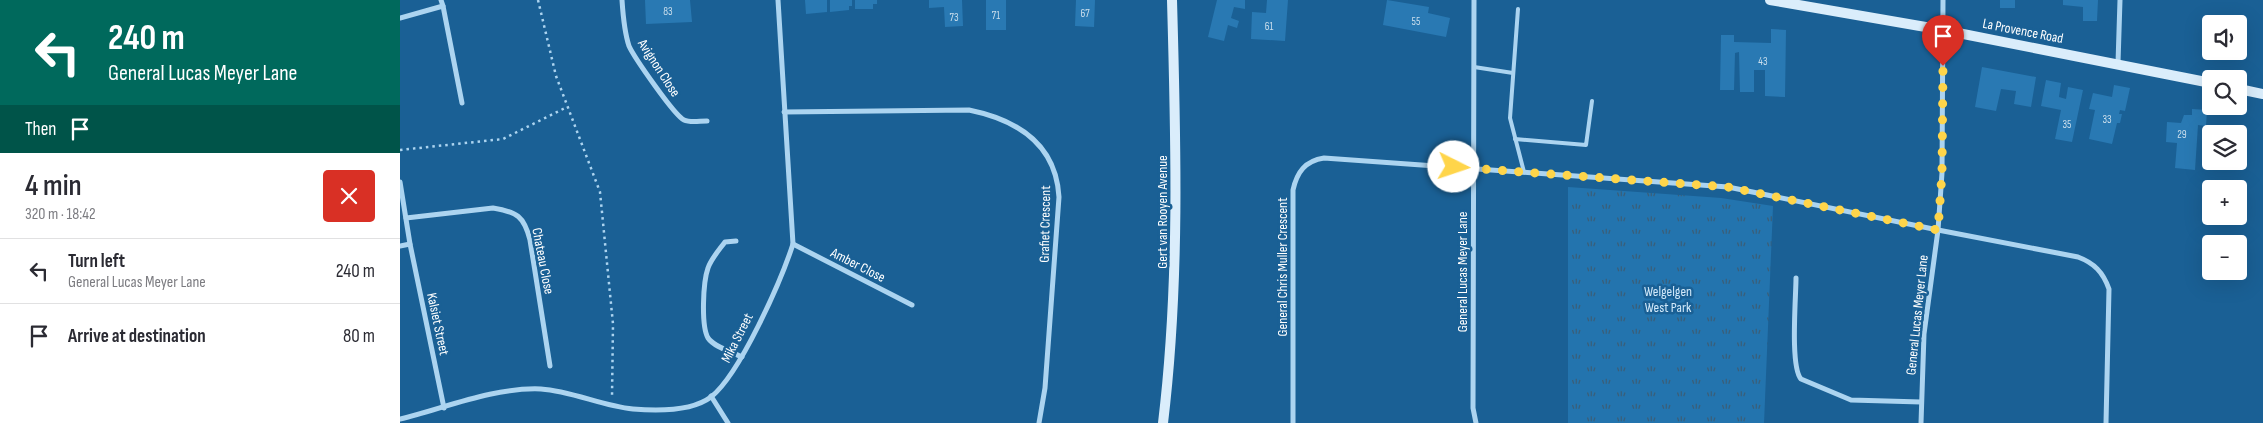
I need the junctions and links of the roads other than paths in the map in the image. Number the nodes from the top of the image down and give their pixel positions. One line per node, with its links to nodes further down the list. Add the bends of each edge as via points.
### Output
1 (441, 0): 9 (street)
2 (622, 0): 22 (street, Avignon Close, via 630,48 670,107 686,121)
3 (778, 0): 21 (street, Mika Street)
4 (1172, 0): 43 (street, Gert van Rooyen Avenue, via 1176,259)
5 (1474, 0): 14 (street, General Lucas Meyer Lane)
6 (1770, 0): 12 (street, La Provence Road)
7 (1943, 0): 12 (street, General Lucas Meyer Lane)
8 (2120, 0): 13 (street)
9 (443, 6): 11 (street); 20 (street)
10 (1518, 9): 15 (lane)
11 (400, 18)
12 (1943, 30): 13 (street, La Provence Road); 28 (street, General Lucas Meyer Lane, via 1942,173)
13 (2118, 63): 16 (street, La Provence Road)
14 (1474, 67): 15 (lane); 24 (street, General Lucas Meyer Lane)
15 (1513, 73): 23 (lane, via 1510,118)
16 (2202, 81)
17 (2247, 91): 18 (street)
18 (2263, 94)
19 (1592, 101): 23 (lane, via 1586,145)
20 (462, 102)
21 (784, 112): 31 (street, Mika Street); 42 (street, Grafiet Crescent, via 969,110 988,114 1017,127 1042,147 1055,170 1059,198 1045,388)
22 (706, 121)
23 (1514, 139): 25 (lane)
24 (1473, 168): 25 (street, General Chris Muller Crescent); 44 (street, General Chris Muller Crescent, via 1324,158 1308,163 1300,170 1293,190); 45 (street, General Lucas Meyer Lane, via 1473,408)
25 (1524, 172): 28 (street, General Chris Muller Crescent, via 1728,187)
26 (400, 182): 27 (street, Kalsiet Street)
27 (406, 218): 30 (street, Kalsiet Street); 36 (street, Chateau Close, via 493,208 522,218 530,240)
28 (1938, 230): 38 (street, General Lucas Meyer Lane, via 1924,334); 47 (street, via 2078,256 2100,271 2109,289)
29 (736, 241): 35 (street, via 725,242 708,266 704,319 710,341)
30 (410, 244): 32 (street); 39 (street, Kalsiet Street)
31 (793, 244): 34 (street, Amber Close); 35 (street, Mika Street)
32 (400, 246)
33 (1796, 278): 38 (street, via 1795,360 1797,375 1801,379 1851,400)
34 (912, 305)
35 (742, 357): 37 (street, Mika Street, via 731,375)
36 (550, 366)
37 (711, 396): 39 (street, Mika Street, via 684,407 660,410 612,406 541,389 507,391); 41 (street)
38 (1921, 402): 46 (street, General Lucas Meyer Lane)
39 (444, 408): 40 (street, Mika Street)
40 (400, 419)
41 (728, 423)
42 (1039, 423)
43 (1163, 423)
44 (1293, 423)
45 (1476, 423)
46 (1921, 423)
47 (2106, 423)

